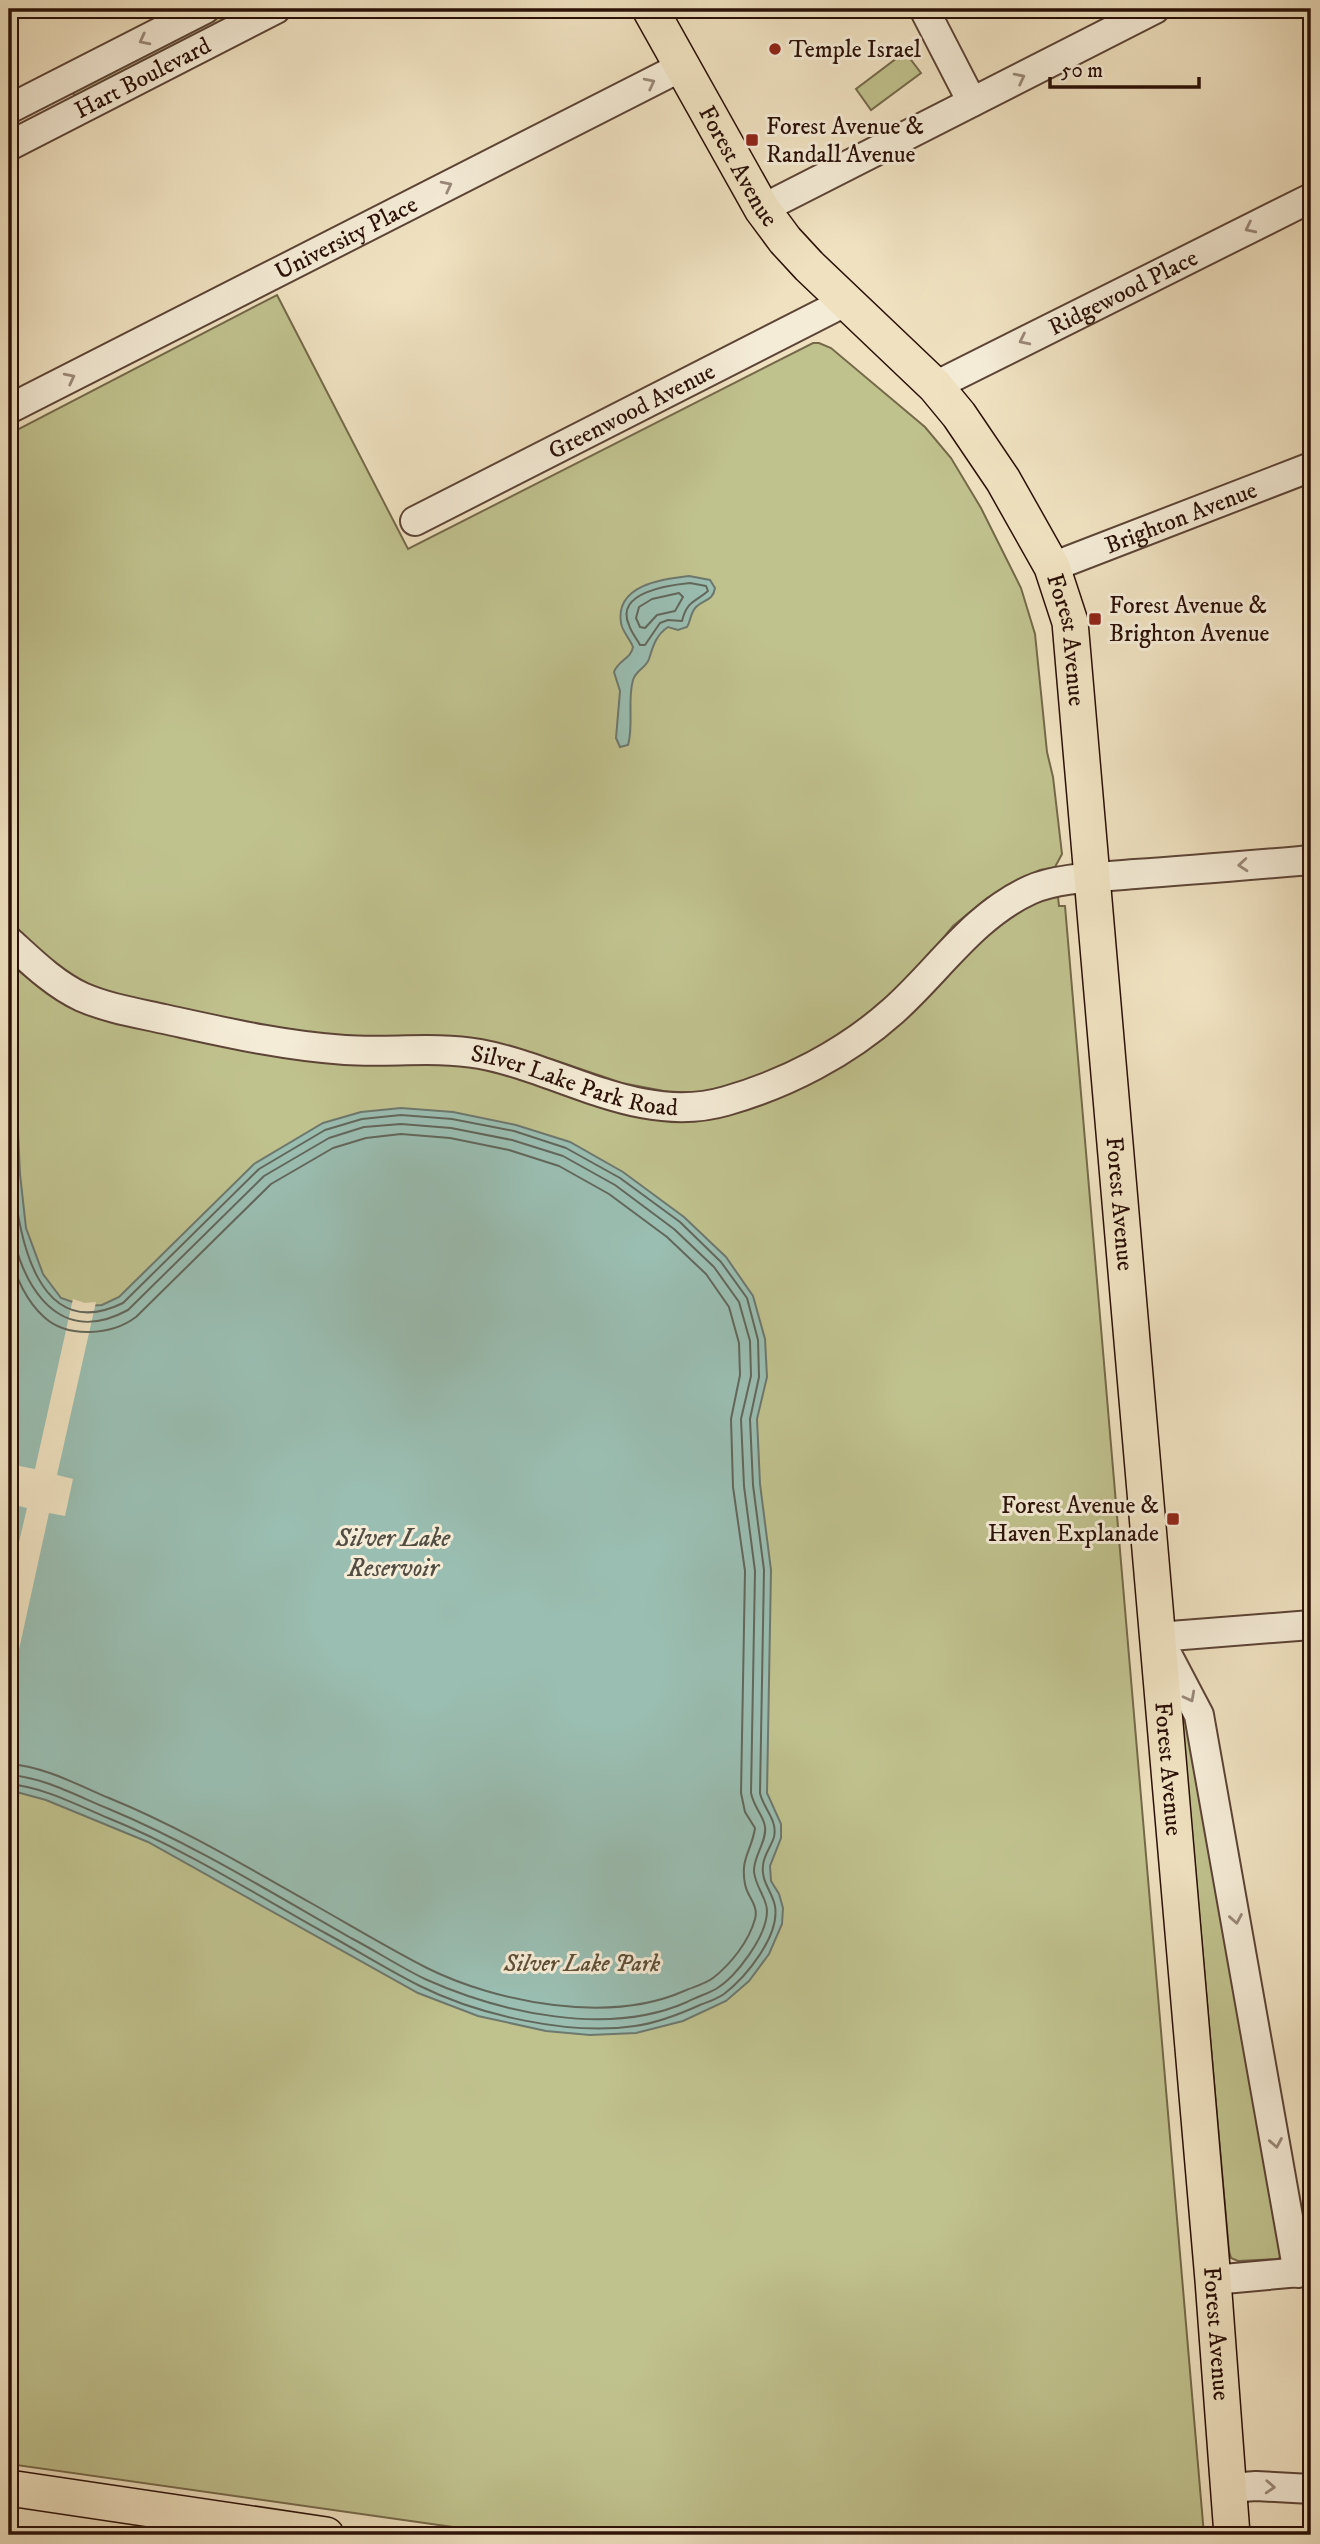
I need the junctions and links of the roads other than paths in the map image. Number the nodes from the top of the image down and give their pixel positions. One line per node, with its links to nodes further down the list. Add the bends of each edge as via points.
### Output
1 (205, 9): 8 (street, Hart Boulevard, one-way to 8)
2 (276, 9): 9 (street, Hart Boulevard)
3 (650, 9): 6 (main road, Forest Avenue)
4 (924, 9): 7 (street)
5 (1155, 9): 7 (street, one-way to 5)
6 (683, 66): 11 (main road, Forest Avenue); 14 (street, University Place, one-way to 6)
7 (972, 102): 11 (street)
8 (9, 109)
9 (9, 146)
10 (1311, 198): 13 (street, Ridgewood Place, one-way to 13)
11 (762, 209): 12 (main road, Forest Avenue, via 809,266)
12 (847, 301): 13 (main road, Forest Avenue); 16 (street, Greenwood Avenue)
13 (935, 386): 17 (main road, Forest Avenue, via 1003,480)
14 (9, 409)
15 (1311, 467): 17 (street, Brighton Avenue)
16 (415, 521)
17 (1052, 567): 19 (main road, Forest Avenue, via 1070,622)
18 (1311, 860): 19 (street, Silver Lake Park Road, one-way to 19)
19 (1092, 878): 20 (street, Silver Lake Park Road, via 1043,886 1000,906 893,1011 821,1062 743,1096 674,1109 653,1107 478,1054 310,1046 146,1016 83,997 48,977); 22 (main road, Forest Avenue)
20 (9, 941)
21 (1311, 1625): 22 (street)
22 (1158, 1637): 23 (street, one-way to 23, via 1199,1714); 24 (main road, Forest Avenue)
23 (1305, 2272): 24 (street)
24 (1213, 2280): 26 (main road, Forest Avenue)
25 (9, 2488): 28 (main road)
26 (1229, 2488): 27 (street, one-way to 27); 29 (main road, Forest Avenue)
27 (1311, 2489)
28 (326, 2535)
29 (1231, 2535)

